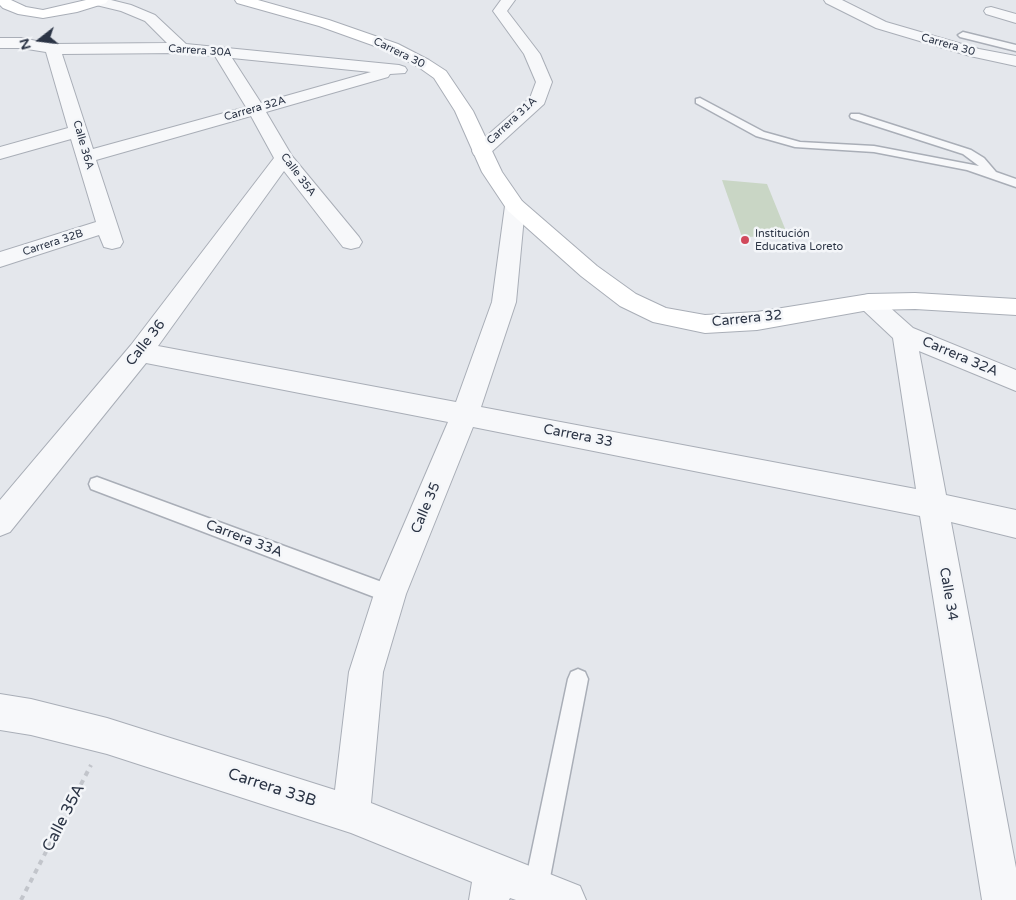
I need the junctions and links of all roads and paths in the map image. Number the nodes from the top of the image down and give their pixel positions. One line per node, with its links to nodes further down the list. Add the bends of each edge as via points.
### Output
1 (3, 0): 5 (street, via 23,11 43,14)
2 (242, 0): 15 (street, Carrera 30, via 324,22 392,47)
3 (508, 0): 21 (street, Carrera 31A, via 500,11 532,54 544,82 538,100)
4 (831, 0): 14 (street, Carrera 30, via 881,25)
5 (106, 2): 10 (street, via 150,18)
6 (991, 11): 7 (street)
7 (1016, 19)
8 (964, 35): 11 (lane)
9 (0, 43): 12 (street, Carrera 30A)
10 (181, 48): 12 (street, Carrera 30A); 13 (street, Carrera 30A)
11 (1016, 48)
12 (53, 49): 20 (street, Calle 36A)
13 (220, 52): 16 (street, Carrera 30A); 18 (street, Calle 35A)
14 (1016, 62)
15 (422, 63): 16 (street, Carrera 32A); 21 (street, Carrera 30, via 440,75 464,111)
16 (399, 70): 18 (street, Carrera 32A)
17 (700, 101): 25 (lane, via 760,134 799,145 874,149)
18 (256, 109): 23 (street, Carrera 32A); 24 (street, Calle 35A)
19 (855, 116): 25 (lane, via 967,152 980,160)
20 (79, 131): 22 (street); 23 (street, Calle 36A)
21 (481, 151): 27 (street, Carrera 30)
22 (0, 153)
23 (87, 157): 28 (street, Calle 36A)
24 (284, 158): 29 (street, Calle 35A); 34 (street, Calle 36)
25 (991, 173): 26 (lane)
26 (1016, 183)
27 (515, 206): 31 (street, Carrera 32, via 588,272 628,300 661,316 705,324 757,321); 36 (street, Calle 35, via 504,302)
28 (109, 234): 30 (street, Carrera 32B)
29 (352, 242)
30 (0, 260)
31 (869, 302): 32 (street, Carrera 32, via 915,301); 33 (street)
32 (1016, 307)
33 (904, 334): 35 (street, Carrera 32A); 38 (street, Calle 34)
34 (140, 352): 36 (street, Carrera 33); 39 (street, Calle 36)
35 (1016, 381)
36 (465, 414): 38 (street, Carrera 33); 41 (street, Calle 35)
37 (97, 484): 41 (lane, Carrera 33A)
38 (933, 505): 40 (street, Carrera 33); 49 (street, Calle 34)
39 (0, 522)
40 (1016, 524)
41 (390, 594): 45 (street, Calle 35, via 366,672)
42 (578, 678): 47 (lane, Carrera 33B)
43 (0, 712): 44 (street, Carrera 33B)
44 (106, 736): 45 (street, Carrera 33B); 48 (path, Calle 35A)
45 (351, 814): 46 (street, Carrera 33B)
46 (492, 886): 47 (street, Carrera 33B)
47 (551, 894)
48 (22, 900)
49 (1002, 900)

